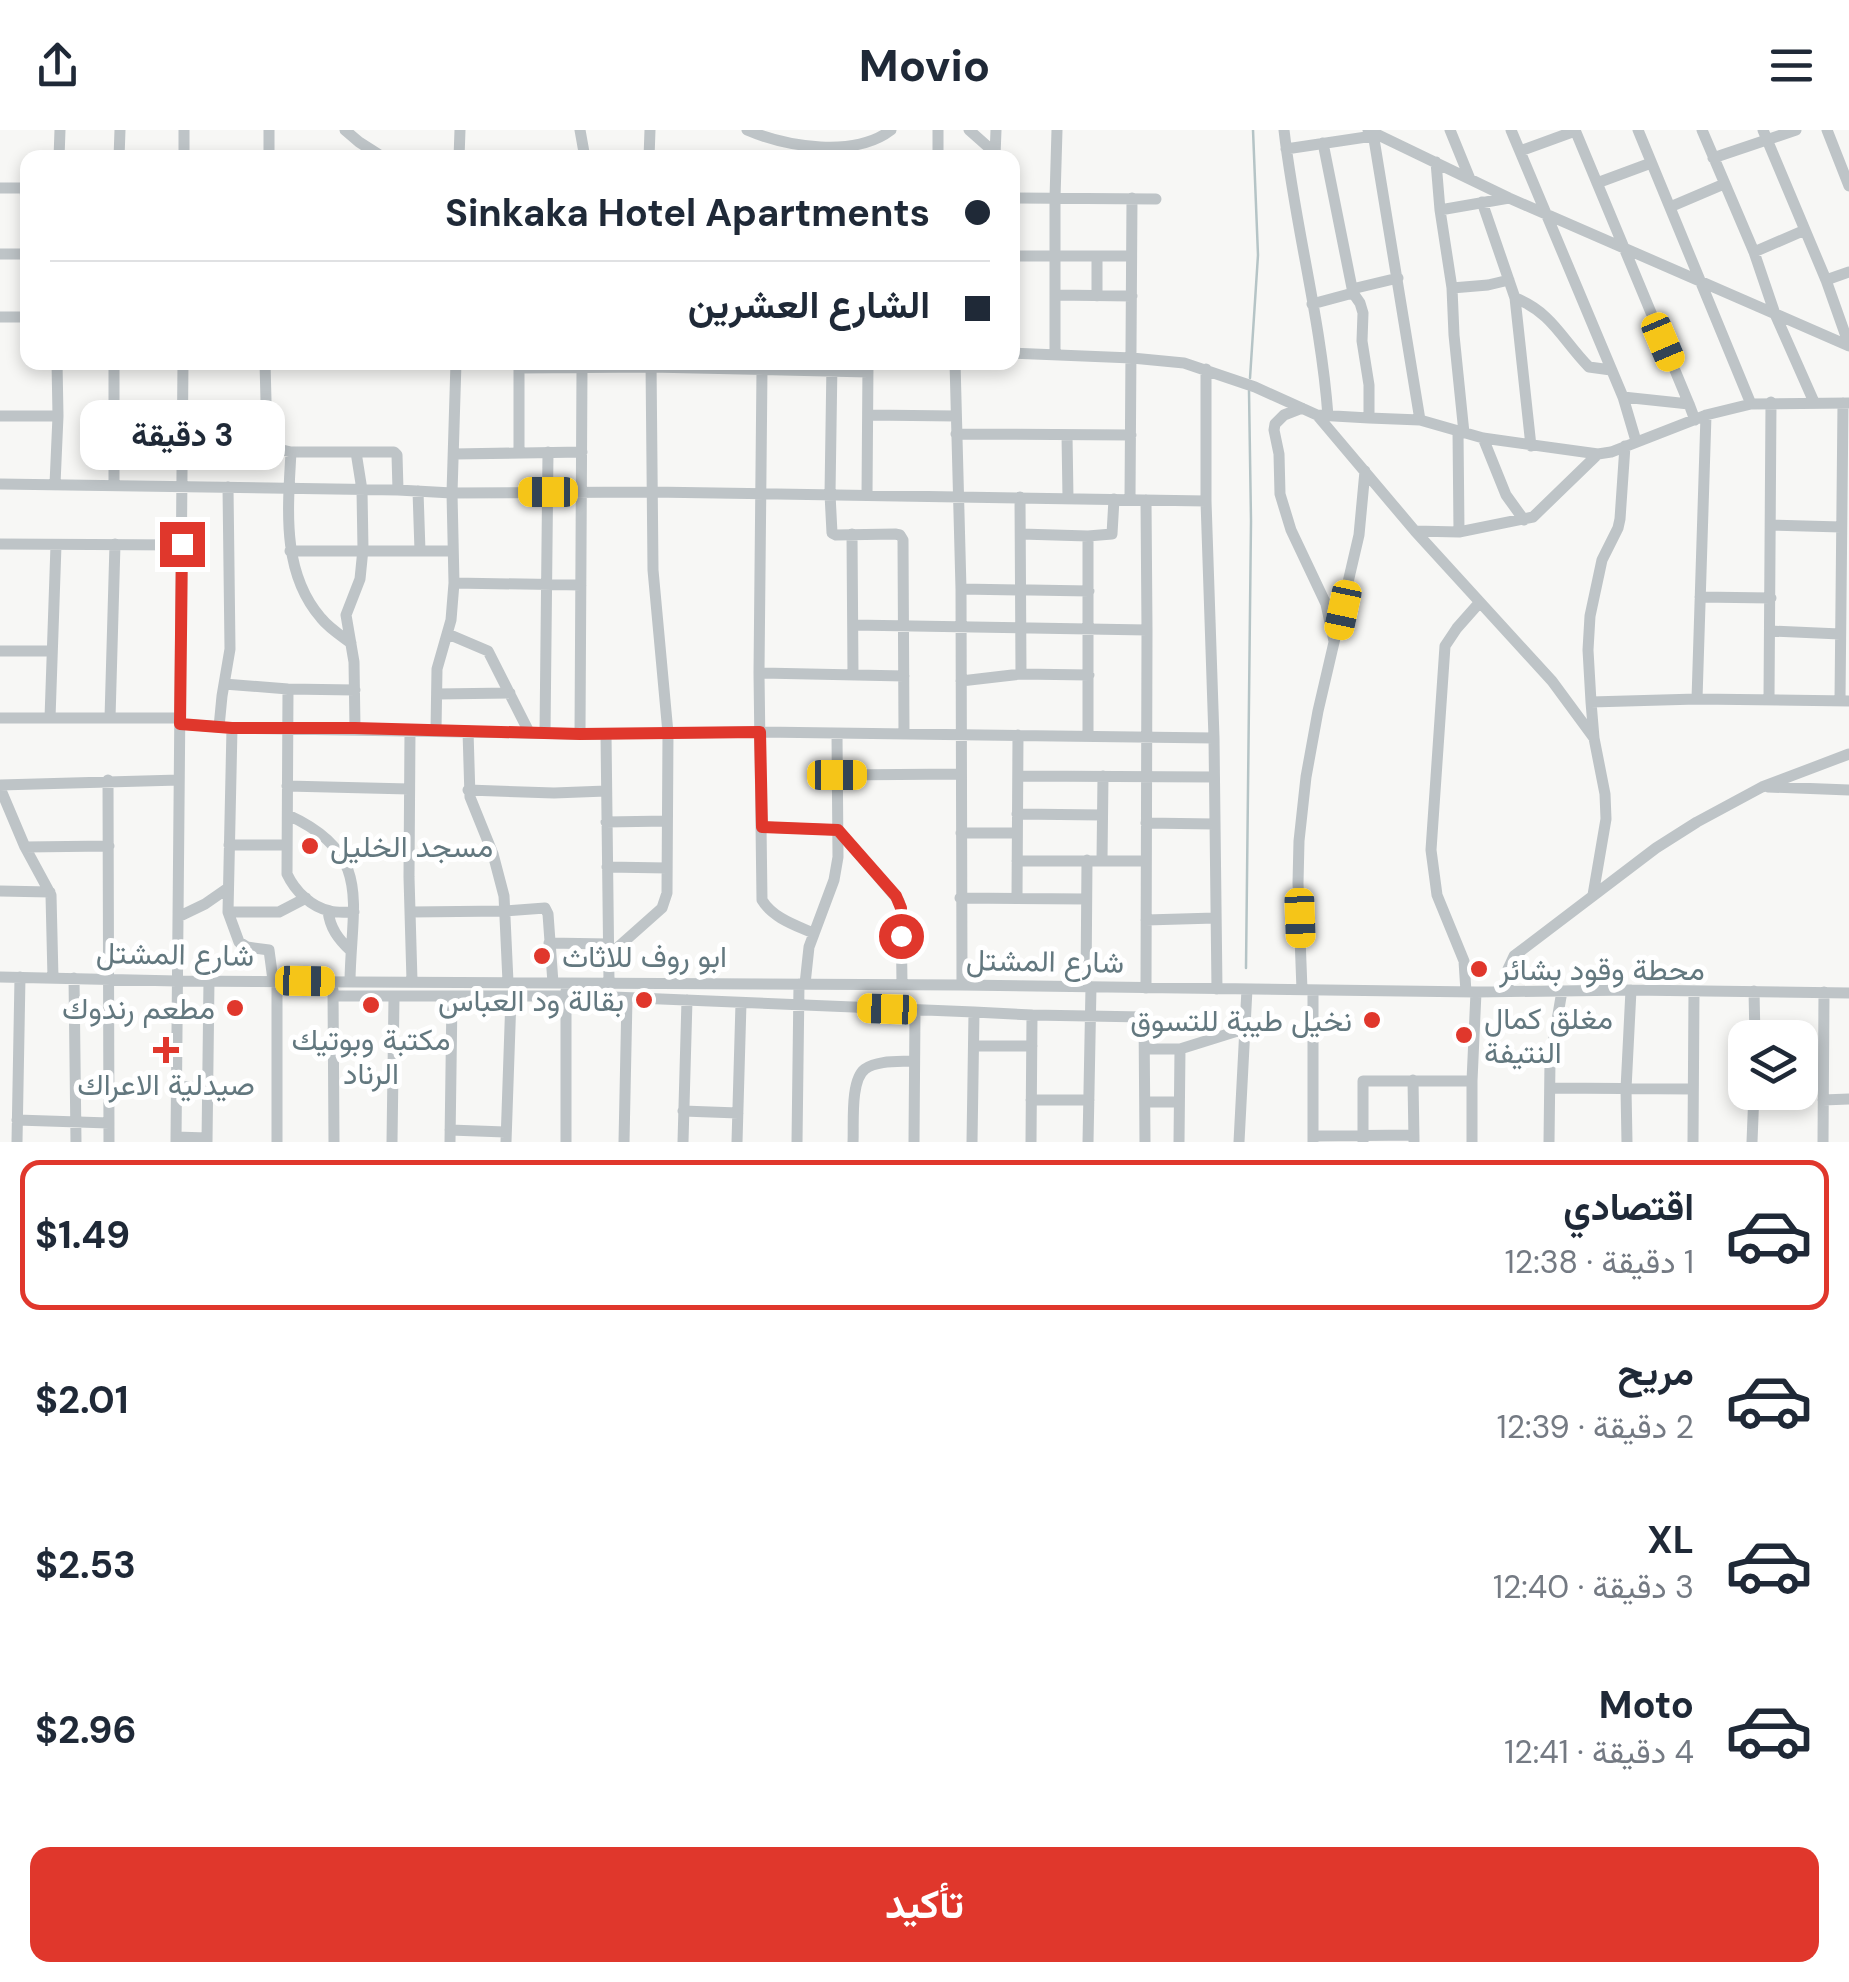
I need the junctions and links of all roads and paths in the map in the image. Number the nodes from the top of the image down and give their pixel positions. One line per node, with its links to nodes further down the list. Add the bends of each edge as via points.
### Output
1 (344, 130): 21 (street)
2 (748, 130): 19 (street)
3 (809, 130): 19 (street)
4 (892, 130): 23 (street)
5 (969, 130): 24 (street)
6 (1056, 130): 34 (street)
7 (1284, 130): 20 (street)
8 (1450, 130): 29 (street)
9 (1511, 130): 25 (street)
10 (1639, 130): 28 (street)
11 (1702, 130): 26 (street)
12 (1796, 130): 16 (street)
13 (1826, 130): 32 (street)
14 (1575, 131): 25 (street); 30 (street)
15 (1371, 133): 17 (street); 18 (street); 50 (street)
16 (1765, 135): 26 (street); 42 (street)
17 (1389, 136): 27 (street)
18 (1322, 143): 20 (street); 55 (street)
19 (809, 144): 22 (street)
20 (1286, 149): 60 (street)
21 (372, 150)
22 (828, 150)
23 (841, 150)
24 (990, 150)
25 (1520, 151): 41 (street)
26 (1714, 158): 31 (street)
27 (1436, 162): 29 (street); 40 (street)
28 (1651, 163): 30 (street); 39 (street)
29 (1470, 179): 36 (street)
30 (1597, 183): 43 (street)
31 (1724, 184): 39 (street); 44 (street)
32 (1849, 186)
33 (1020, 198): 34 (street)
34 (1054, 198): 35 (street); 46 (street)
35 (1132, 198): 37 (street); 48 (street)
36 (1509, 198): 38 (street); 41 (street)
37 (1156, 199)
38 (1482, 202): 40 (street); 51 (street)
39 (1670, 207): 53 (street)
40 (1440, 210): 54 (street)
41 (1546, 214): 43 (street); 79 (street)
42 (1805, 230): 44 (street); 52 (street)
43 (1624, 249): 53 (street); 84 (street)
44 (1754, 252): 61 (street)
45 (1020, 256): 46 (street)
46 (1054, 256): 47 (street); 56 (street)
47 (1097, 256): 48 (street); 57 (street)
48 (1131, 256): 58 (street)
49 (1849, 272): 52 (street)
50 (1398, 278): 55 (street); 94 (street)
51 (1509, 280): 54 (street); 59 (street)
52 (1826, 280): 62 (street)
53 (1701, 282): 61 (street); 85 (street)
54 (1452, 288): 95 (street)
55 (1352, 291): 60 (street); 92 (street, via 1362,307)
56 (1055, 295): 57 (street); 64 (street)
57 (1097, 296): 58 (street)
58 (1132, 296): 65 (street)
59 (1515, 298): 79 (street, via 1549,318 1589,367); 101 (street)
60 (1312, 304): 88 (street, via 1325,376)
61 (1775, 314): 62 (street); 82 (street)
62 (1849, 346)
63 (1020, 353): 64 (street)
64 (1056, 354): 65 (street)
65 (1132, 358): 66 (street); 98 (street)
66 (1206, 368): 86 (street); 132 (street)
67 (57, 370): 90 (street)
68 (114, 370): 112 (street)
69 (183, 370): 113 (street)
70 (265, 370): 102 (street, via 267,440)
71 (456, 370): 107 (street)
72 (519, 370): 104 (street)
73 (582, 370): 106 (street)
74 (651, 370): 121 (street)
75 (762, 370): 123 (street)
76 (832, 370): 124 (street)
77 (868, 370): 87 (street)
78 (955, 370): 91 (street)
79 (1611, 370): 80 (street)
80 (1623, 398): 84 (street); 100 (street)
81 (1771, 402): 82 (street); 85 (street); 134 (street)
82 (1814, 402): 83 (street)
83 (1846, 403): 135 (street)
84 (1689, 404): 93 (street)
85 (1751, 404): 93 (street)
86 (1302, 408): 88 (street); 169 (street, via 1275,424 1280,494 1326,604)
87 (868, 415): 91 (street); 125 (street)
88 (1323, 415): 92 (street); 109 (street)
89 (0, 416): 90 (street)
90 (58, 416): 111 (street)
91 (956, 416): 96 (street)
92 (1369, 418): 94 (street)
93 (1700, 418): 100 (street); 156 (street)
94 (1420, 420): 95 (street)
95 (1461, 432): 99 (street); 137 (street)
96 (956, 434): 97 (street); 126 (street)
97 (1067, 435): 98 (street); 128 (street)
98 (1131, 435): 130 (street)
99 (1484, 438): 101 (street); 133 (street, via 1506,495)
100 (1631, 444): 108 (street); 186 (street, via 1618,528 1602,560 1590,616)
101 (1531, 446): 108 (street)
102 (291, 452): 103 (street); 115 (street)
103 (356, 452): 116 (street); 117 (street, via 396,453)
104 (519, 452): 105 (street); 107 (street)
105 (548, 452): 106 (street); 119 (street)
106 (582, 452): 120 (street)
107 (454, 454): 122 (street)
108 (1598, 454): 133 (street, via 1540,513)
109 (1365, 471): 136 (street); 169 (street, via 1360,535)
110 (0, 484): 111 (street)
111 (55, 484): 112 (street)
112 (114, 485): 113 (street)
113 (182, 486): 114 (street); 143 (street)
114 (228, 487): 115 (street); 178 (street, via 230,650)
115 (289, 489): 116 (street); 146 (street)
116 (362, 490): 117 (street); 145 (street)
117 (398, 490): 118 (street)
118 (418, 491): 122 (street); 147 (street)
119 (548, 492): 120 (street); 122 (street); 151 (street)
120 (582, 492): 121 (street); 152 (street)
121 (652, 492): 123 (street); 200 (street, via 652,570)
122 (452, 493): 148 (street)
123 (761, 493): 124 (street); 172 (street)
124 (830, 494): 125 (street); 138 (street, via 832,533)
125 (867, 495): 126 (street)
126 (956, 496): 127 (street); 153 (street)
127 (1020, 496): 128 (street); 139 (street)
128 (1068, 498): 129 (street)
129 (1114, 498): 130 (street); 140 (street, via 1112,534)
130 (1130, 499): 131 (street)
131 (1146, 500): 132 (street); 164 (street)
132 (1206, 501): 209 (street)
133 (1524, 520): 137 (street)
134 (1771, 525): 135 (street); 157 (street)
135 (1842, 527): 149 (street)
136 (1414, 531): 137 (street); 158 (street)
137 (1459, 532)
138 (852, 534): 159 (street); 160 (street, via 896,534 903,540)
139 (1020, 534): 140 (street); 154 (street)
140 (1088, 536): 155 (street)
141 (0, 544): 144 (street)
142 (115, 544): 143 (street); 144 (street); 189 (street)
143 (182, 544): 190 (street)
144 (56, 545): 171 (street)
145 (363, 549): 146 (street); 147 (street); 168 (street, via 346,615)
146 (290, 551): 168 (street, via 311,605)
147 (420, 551): 148 (street)
148 (453, 551): 150 (street)
149 (1845, 569): 167 (street)
150 (454, 583): 151 (street); 166 (street)
151 (547, 585): 152 (street); 199 (street)
152 (582, 585): 201 (street)
153 (960, 589): 154 (street); 161 (street)
154 (1022, 590): 155 (street); 162 (street)
155 (1089, 591): 163 (street)
156 (1700, 597): 157 (street); 183 (street)
157 (1770, 598): 165 (street)
158 (1480, 602): 210 (street); 294 (street, via 1445,646 1432,850 1437,894)
159 (853, 625): 160 (street); 174 (street)
160 (904, 626): 161 (street); 175 (street)
161 (960, 626): 162 (street); 177 (street)
162 (1022, 627): 163 (street); 173 (street)
163 (1089, 629): 164 (street); 176 (street)
164 (1147, 630): 208 (street)
165 (1770, 632): 167 (street); 184 (street)
166 (448, 634): 181 (street, via 488,651); 182 (street)
167 (1840, 634): 185 (street)
168 (351, 643): 180 (street)
169 (1334, 647): 289 (street, via 1299,841)
170 (0, 651): 171 (street)
171 (52, 651): 188 (street)
172 (759, 673): 174 (street); 198 (street)
173 (1021, 674): 176 (street); 177 (street)
174 (853, 675): 175 (street)
175 (904, 676): 204 (street)
176 (1089, 676): 207 (street)
177 (961, 681): 205 (street)
178 (224, 684): 179 (street); 191 (street)
179 (288, 689): 180 (street); 192 (street)
180 (356, 690): 193 (street)
181 (510, 693): 182 (street); 197 (street)
182 (436, 694): 194 (street)
183 (1698, 699): 184 (street); 186 (street)
184 (1769, 699): 185 (street)
185 (1845, 701)
186 (1591, 702): 210 (street)
187 (0, 718): 188 (street)
188 (50, 718): 189 (street)
189 (110, 718): 190 (street)
190 (180, 721): 191 (street); 219 (street)
191 (226, 728): 192 (street); 238 (street)
192 (288, 728): 193 (street); 221 (street)
193 (355, 728): 195 (street)
194 (436, 730): 195 (street); 196 (street)
195 (410, 731): 223 (street)
196 (468, 731): 197 (street); 224 (street)
197 (529, 732): 199 (street)
198 (760, 732): 200 (street); 203 (street); 234 (street)
199 (546, 733): 201 (street)
200 (668, 733): 202 (street); 231 (street)
201 (580, 734): 202 (street)
202 (606, 734): 225 (street)
203 (836, 734): 204 (street); 213 (street)
204 (904, 734): 205 (street)
205 (961, 734): 206 (street); 212 (street)
206 (1018, 735): 207 (street); 214 (street)
207 (1088, 736): 208 (street)
208 (1146, 736): 209 (street); 216 (street)
209 (1214, 738): 217 (street)
210 (1594, 738): 251 (street, via 1606,818)
211 (1849, 754): 222 (street)
212 (961, 774): 213 (street); 236 (street)
213 (837, 775): 235 (street)
214 (1018, 776): 215 (street); 227 (street)
215 (1103, 776): 216 (street); 228 (street)
216 (1146, 776): 217 (street); 232 (street)
217 (1214, 777): 233 (street)
218 (108, 780): 219 (street); 220 (street); 240 (street)
219 (180, 780): 261 (street)
220 (0, 786): 241 (street)
221 (287, 786): 223 (street); 229 (street)
222 (1762, 787): 226 (street); 251 (street, via 1656,848)
223 (409, 789): 259 (street)
224 (468, 790): 225 (street); 260 (street)
225 (606, 790): 230 (street)
226 (1849, 790)
227 (1017, 814): 228 (street); 237 (street)
228 (1102, 815): 243 (street)
229 (288, 816): 239 (street); 258 (street, via 315,830 341,856 353,883)
230 (606, 822): 231 (street); 246 (street)
231 (667, 822): 247 (street)
232 (1146, 824): 233 (street); 245 (street)
233 (1214, 824): 262 (street)
234 (762, 827): 235 (street); 264 (street, via 762,900 777,916)
235 (838, 830): 264 (street, via 834,880); 283 (street, via 899,901)
236 (961, 832): 237 (street); 253 (street)
237 (1017, 833): 244 (street)
238 (229, 845): 239 (street); 248 (street)
239 (287, 845): 252 (street, via 287,874)
240 (109, 846): 241 (street); 272 (street)
241 (25, 847): 250 (street)
242 (1087, 860): 243 (street); 244 (street); 255 (street)
243 (1102, 860): 245 (street)
244 (1017, 861): 254 (street)
245 (1146, 861): 263 (street)
246 (606, 866): 247 (street); 266 (street)
247 (667, 868): 266 (street, via 662,908)
248 (228, 888): 257 (street); 261 (street)
249 (0, 891): 250 (street)
250 (50, 892): 270 (street)
251 (1592, 895): 295 (street, via 1514,956)
252 (306, 898): 256 (street); 257 (street, via 279,912)
253 (960, 898): 254 (street); 284 (street)
254 (1016, 898): 255 (street)
255 (1086, 899): 285 (street)
256 (328, 911): 258 (street); 267 (street, via 336,936)
257 (228, 912): 274 (street, via 239,942 269,950)
258 (354, 912): 267 (street)
259 (411, 912): 260 (street); 278 (street)
260 (506, 912): 265 (street, via 545,908); 279 (street)
261 (178, 917): 275 (street)
262 (1215, 918): 263 (street); 287 (street)
263 (1146, 920): 286 (street)
264 (813, 933): 282 (street)
265 (549, 943): 266 (street); 281 (street)
266 (608, 950): 280 (street)
267 (350, 951): 277 (street)
268 (20, 977): 269 (street, شارع المشتل); 270 (street, شارع المشتل); 336 (street)
269 (0, 978)
270 (53, 978): 271 (street, شارع المشتل)
271 (74, 978): 272 (street, شارع المشتل); 337 (street)
272 (110, 979): 275 (street, شارع المشتل); 338 (street)
273 (209, 980): 274 (street, شارع المشتل); 275 (street, شارع المشتل); 322 (street)
274 (275, 980): 276 (street, شارع المشتل); 349 (street)
275 (178, 981): 323 (street)
276 (333, 981): 277 (street, شارع المشتل); 298 (street)
277 (350, 981): 278 (street, شارع المشتل)
278 (412, 981): 279 (street, شارع المشتل)
279 (508, 982): 281 (street, شارع المشتل)
280 (609, 982): 281 (street, شارع المشتل); 282 (street, شارع المشتل)
281 (559, 983): 302 (street)
282 (802, 984): 283 (street, شارع المشتل); 306 (street)
283 (902, 984): 284 (street, شارع المشتل)
284 (962, 985): 285 (street, شارع المشتل)
285 (1088, 987): 286 (street, شارع المشتل); 310 (street)
286 (1146, 988): 287 (street, شارع المشتل)
287 (1217, 989): 288 (street, شارع المشتل)
288 (1247, 989): 289 (street, شارع المشتل); 312 (street)
289 (1307, 990): 294 (street, شارع المشتل); 343 (street)
290 (1631, 990): 291 (street, شارع المشتل); 292 (street, شارع المشتل); 325 (street)
291 (1562, 991): 295 (street, شارع المشتل); 324 (street)
292 (1694, 991): 293 (street, شارع المشتل); 326 (street)
293 (1754, 991): 296 (street, شارع المشتل); 311 (street)
294 (1471, 992): 295 (street, شارع المشتل); 321 (street)
295 (1508, 992)
296 (1824, 992): 297 (street, شارع المشتل); 319 (street)
297 (1849, 993)
298 (333, 996): 300 (street); 350 (street)
299 (511, 996): 301 (street); 302 (street); 340 (street)
300 (394, 997): 301 (street); 351 (street)
301 (452, 997): 339 (street)
302 (567, 997): 303 (street); 352 (street)
303 (627, 998): 304 (street); 353 (street)
304 (686, 1000): 305 (street); 334 (street)
305 (741, 1003): 306 (street); 335 (street)
306 (799, 1006): 307 (street); 356 (street)
307 (915, 1011): 308 (street); 317 (street)
308 (974, 1012): 309 (street); 313 (street)
309 (1032, 1015): 310 (street); 314 (street)
310 (1090, 1016): 315 (street, via 1144,1017); 329 (street)
311 (1754, 1020)
312 (1244, 1029): 316 (street); 364 (street)
313 (974, 1046): 314 (street); 359 (street)
314 (1032, 1046): 328 (street)
315 (1146, 1048): 316 (street); 331 (street)
316 (1180, 1049): 332 (street)
317 (914, 1061): 357 (street, via 862,1070); 358 (street)
318 (1818, 1071): 319 (street)
319 (1823, 1071): 330 (street)
320 (1412, 1080): 321 (street); 341 (street); 344 (street, via 1363,1081)
321 (1472, 1081): 365 (street)
322 (206, 1086): 323 (street); 345 (street)
323 (176, 1087): 342 (street)
324 (1550, 1088): 325 (street); 366 (street)
325 (1626, 1089): 326 (street); 367 (street)
326 (1693, 1090): 368 (street)
327 (1849, 1099): 330 (street)
328 (1031, 1100): 329 (street); 360 (street)
329 (1088, 1100): 361 (street)
330 (1823, 1100): 370 (street)
331 (1145, 1102): 332 (street); 362 (street)
332 (1180, 1102): 363 (street)
333 (1753, 1110): 369 (street)
334 (683, 1111): 335 (street); 354 (street)
335 (738, 1112): 355 (street)
336 (17, 1120): 337 (street); 346 (street)
337 (76, 1121): 338 (street); 347 (street)
338 (109, 1123): 348 (street)
339 (450, 1136): 340 (street)
340 (506, 1137)
341 (1414, 1138): 344 (street)
342 (176, 1139): 345 (street)
343 (1313, 1139): 344 (street)
344 (1364, 1139)
345 (206, 1140)
346 (17, 1142)
347 (76, 1142)
348 (109, 1142)
349 (277, 1142)
350 (334, 1142)
351 (392, 1142)
352 (566, 1142)
353 (624, 1142)
354 (683, 1142)
355 (737, 1142)
356 (797, 1142)
357 (853, 1142)
358 (914, 1142)
359 (972, 1142)
360 (1031, 1142)
361 (1088, 1142)
362 (1144, 1142)
363 (1179, 1142)
364 (1239, 1142)
365 (1472, 1142)
366 (1549, 1142)
367 (1627, 1142)
368 (1692, 1142)
369 (1752, 1142)
370 (1822, 1142)

